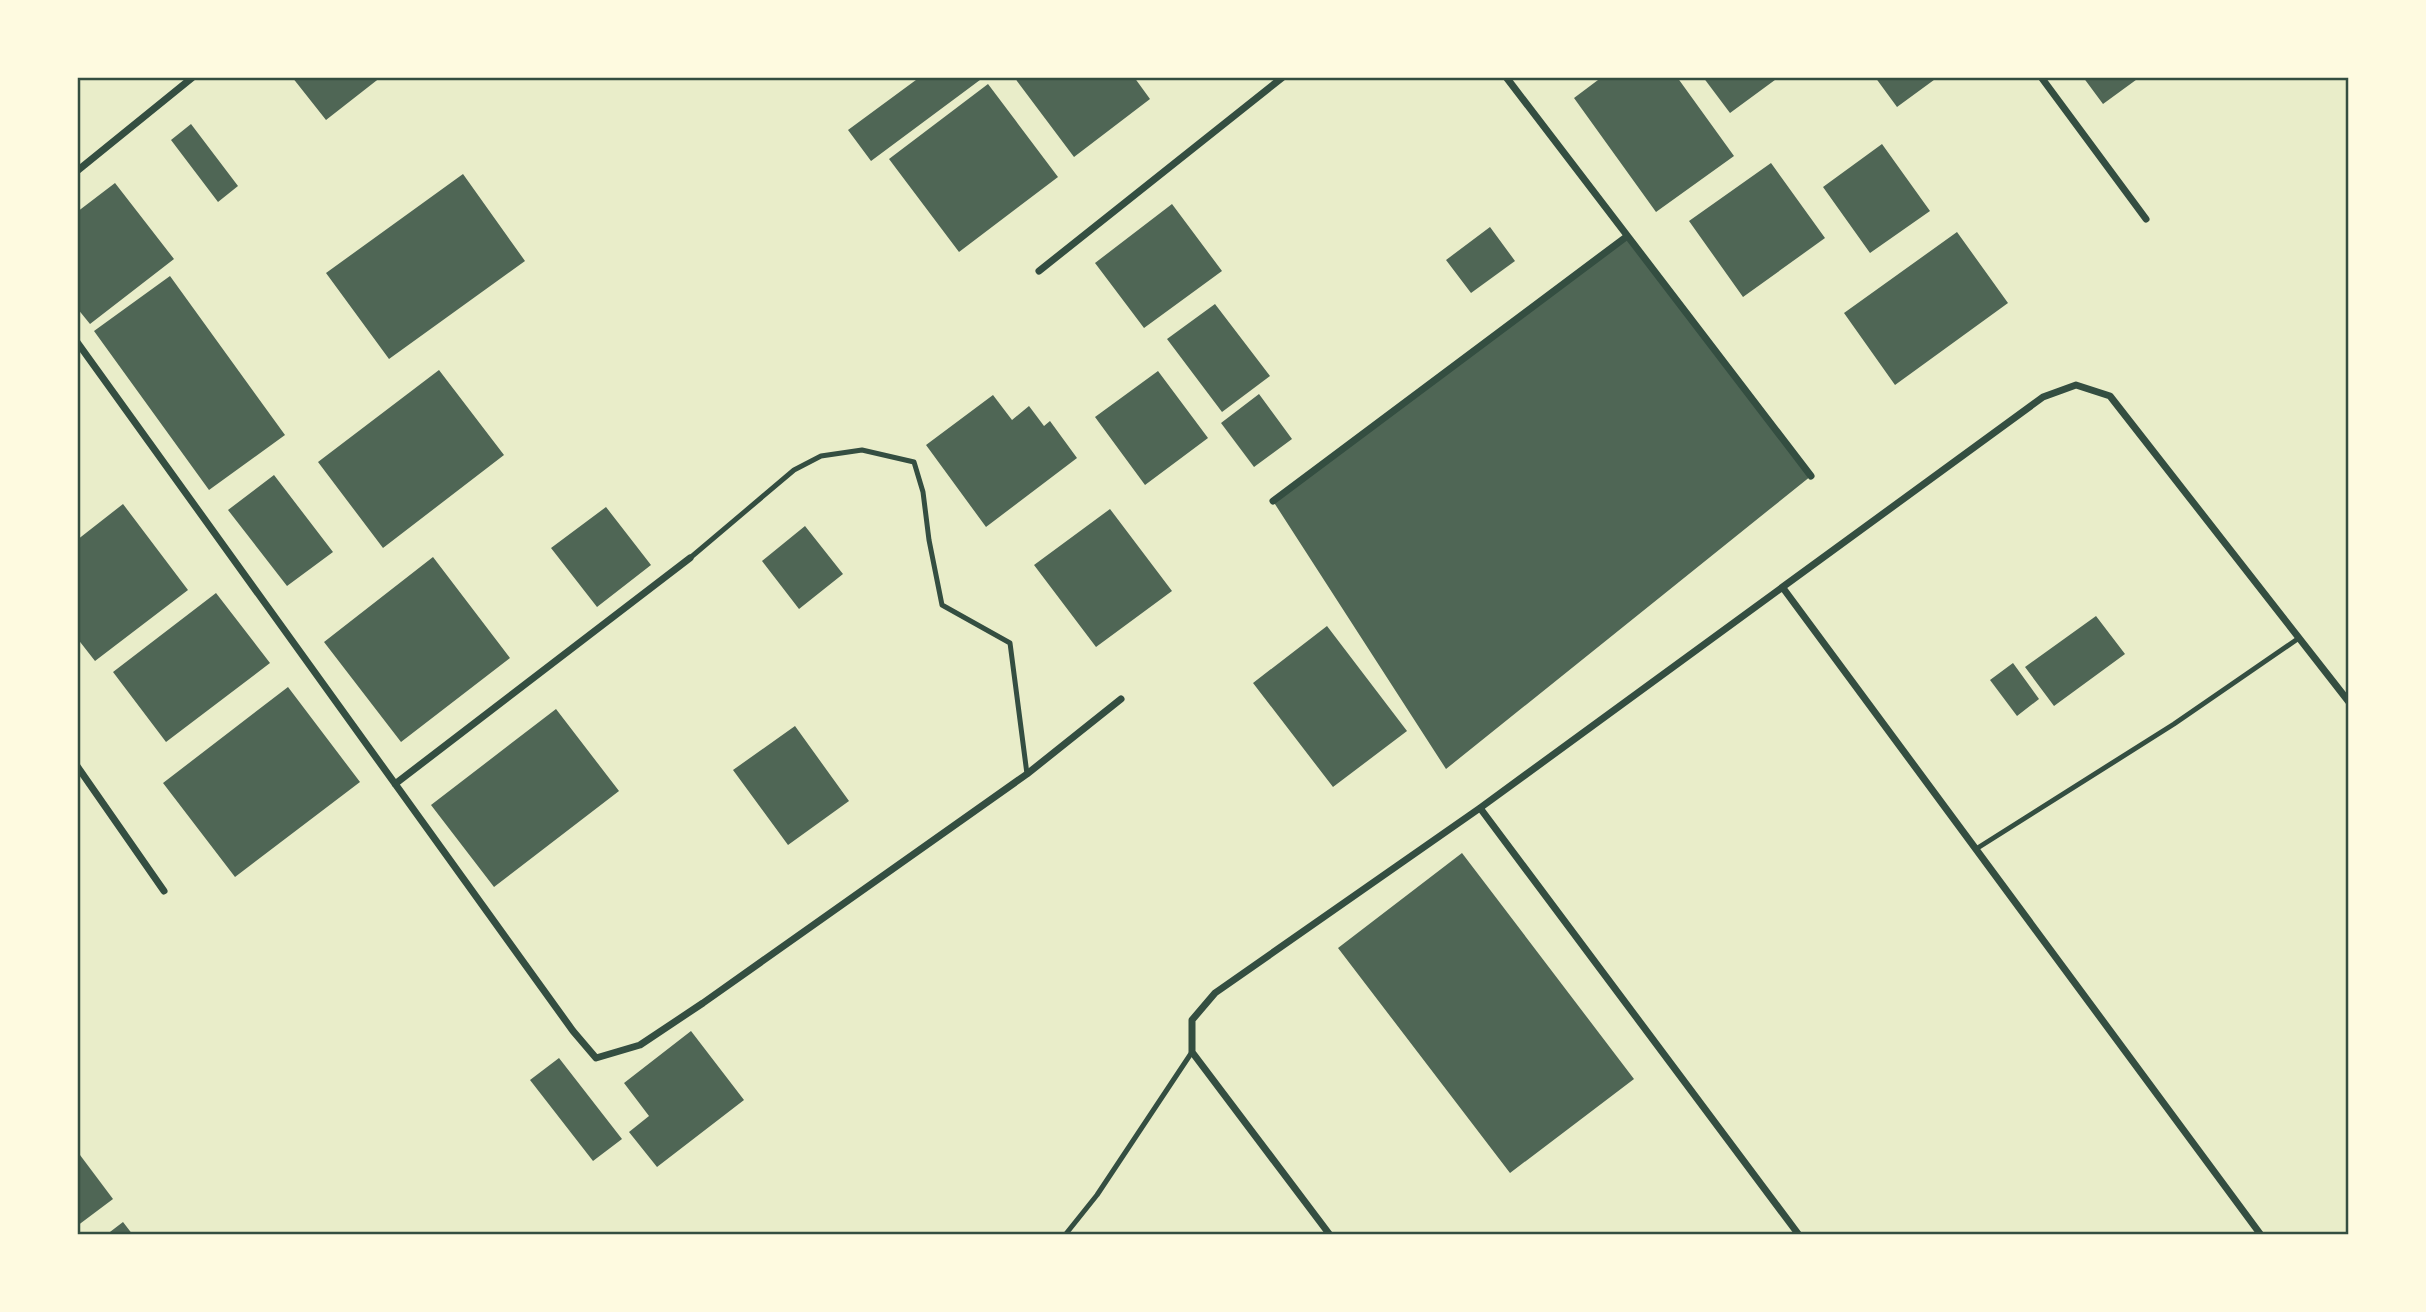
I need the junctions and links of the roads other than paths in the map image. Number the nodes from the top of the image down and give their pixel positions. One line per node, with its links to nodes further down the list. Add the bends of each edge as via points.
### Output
1 (193, 77): 5 (street)
2 (1283, 77): 8 (street)
3 (1506, 77): 7 (street)
4 (2041, 77): 6 (street)
5 (77, 171)
6 (2146, 219)
7 (1626, 237): 10 (street); 11 (street)
8 (1039, 271)
9 (77, 342): 19 (street)
10 (1811, 476)
11 (1273, 501)
12 (691, 558): 18 (lane, via 794,470 821,456 862,450 914,462 942,605 1010,643); 19 (street)
13 (1783, 588): 14 (street, via 2043,397 2076,385 2109,396); 20 (street); 21 (street)
14 (2299, 638): 16 (street); 21 (lane, via 2174,724)
15 (1121, 699): 18 (street)
16 (2349, 702)
17 (77, 766): 22 (street)
18 (1027, 774): 19 (street, via 639,1045 597,1058)
19 (395, 784)
20 (1480, 808): 23 (street, via 1214,993 1192,1020); 26 (street)
21 (1976, 849): 27 (street)
22 (164, 891)
23 (1192, 1052): 24 (lane); 25 (street)
24 (1065, 1235)
25 (1331, 1235)
26 (1799, 1235)
27 (2261, 1235)

